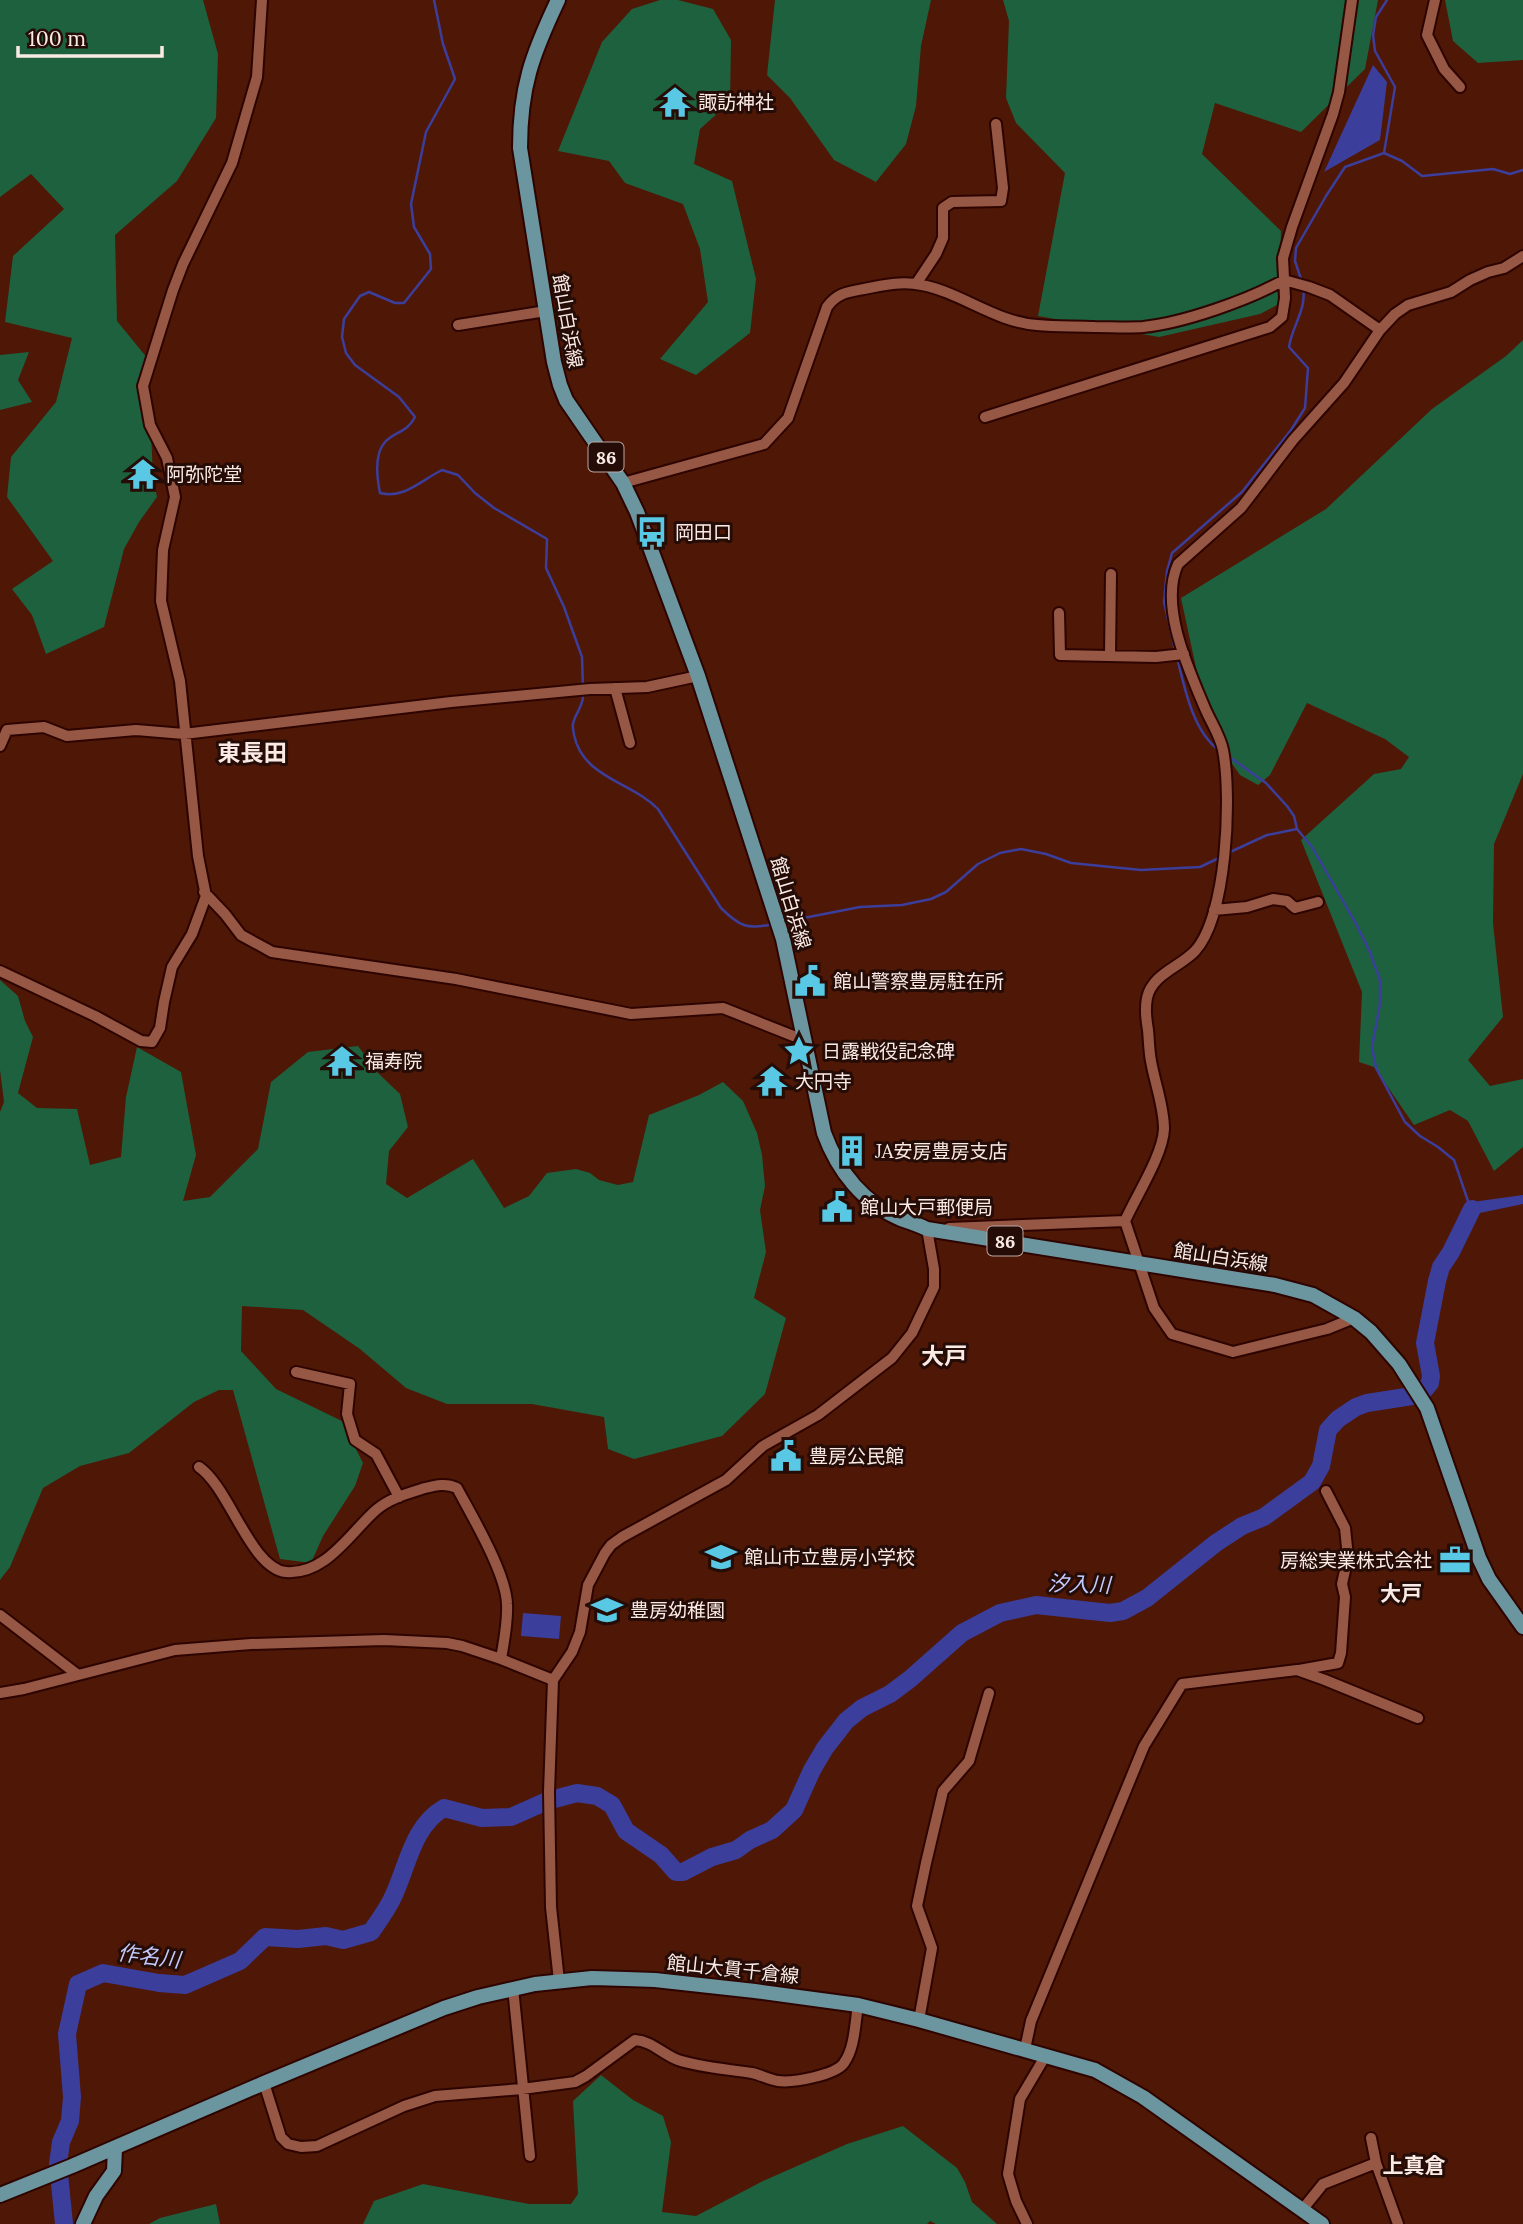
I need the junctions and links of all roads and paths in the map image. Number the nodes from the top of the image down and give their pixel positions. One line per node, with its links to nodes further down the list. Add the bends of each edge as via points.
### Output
1 (262, 0): 21 (street, via 257,78 232,163 176,281 143,386 150,425 167,458 175,497 163,550 161,601 180,681)
2 (558, 0): 10 (main road, 館山白浜線 / 86, via 528,71 520,122 520,148)
3 (1352, 0): 8 (street, via 1339,92 1292,227 1283,258)
4 (1435, 0): 5 (street, via 1427,35 1444,69)
5 (1460, 87)
6 (996, 124): 9 (street, via 1001,201 952,202 943,208 943,238)
7 (1523, 256): 12 (street, via 1451,292 1408,304)
8 (1284, 280): 9 (street, via 1178,321 1142,327 1017,323); 12 (street, via 1339,300); 13 (street, via 1282,317 1270,327)
9 (916, 284): 14 (street, via 844,292 831,301 788,418 764,444)
10 (546, 311): 11 (street); 14 (main road, 館山白浜線 / 86, via 566,400)
11 (458, 325)
12 (1380, 330): 18 (street, via 1344,383 1241,508 1178,564 1171,606)
13 (985, 417)
14 (623, 483): 19 (main road, 館山白浜線 / 86)
15 (1111, 574): 17 (street)
16 (1059, 613): 17 (street, via 1060,656)
17 (1110, 655): 18 (street)
18 (1177, 655): 26 (street, via 1223,747 1227,804)
19 (698, 676): 20 (street, via 648,687); 28 (main road, 館山白浜線 / 86, via 774,906)
20 (615, 688): 21 (street); 22 (street)
21 (184, 734): 23 (street, via 136,730 67,736 44,727 7,730); 24 (street)
22 (630, 743)
23 (0, 746)
24 (204, 892): 27 (street, via 192,934 172,967 160,1027 152,1042 141,1041); 28 (street, via 241,935 272,952 456,979 631,1014 723,1008)
25 (1318, 902): 26 (street, via 1295,908 1273,899)
26 (1214, 910): 29 (street, via 1194,952 1150,987 1146,1012 1164,1130 1160,1150)
27 (0, 971)
28 (806, 1041): 30 (main road, 館山白浜線 / 86, via 824,1133 840,1168 882,1208)
29 (1125, 1221): 30 (street); 31 (street)
30 (927, 1229): 31 (main road, 館山白浜線 / 86); 42 (street, via 934,1287 912,1334 881,1366 818,1415 763,1446 726,1480 611,1545 588,1585 572,1653)
31 (1139, 1263): 32 (main road, 館山白浜線 / 86, via 1275,1285 1313,1295); 32 (street, via 1154,1308 1172,1334 1233,1352)
32 (1354, 1318): 38 (main road, 館山白浜線 / 86, via 1399,1364 1427,1409 1479,1558)
33 (296, 1372): 36 (street, via 350,1384 347,1414 355,1440 376,1454)
34 (199, 1466): 36 (street, via 214,1479 248,1538 271,1567 282,1572 321,1563 377,1509)
35 (1326, 1492): 40 (street, via 1345,1528 1348,1557 1342,1584 1341,1653 1338,1662)
36 (399, 1497): 39 (street, via 439,1485 457,1488 484,1538 508,1603)
37 (0, 1615): 41 (street)
38 (1523, 1627)
39 (501, 1659): 41 (street, via 447,1643 335,1641 188,1648); 42 (street)
40 (1297, 1670): 45 (street); 50 (street, via 1182,1684 1144,1746 1031,2021)
41 (78, 1675): 43 (street)
42 (553, 1680): 46 (street, via 548,1792 551,1907)
43 (0, 1693)
44 (989, 1693): 49 (street, via 969,1761 943,1791 926,1863 918,1906 932,1948)
45 (1418, 1718)
46 (559, 1981): 47 (main road, 館山大貫千倉線); 48 (main road, 館山大貫千倉線, via 655,1980)
47 (513, 1988): 52 (main road, 館山大貫千倉線, via 431,2013); 53 (street)
48 (858, 2005): 49 (main road, 館山大貫千倉線); 53 (street, via 843,2065 802,2080 778,2081 709,2068 635,2040 575,2082)
49 (919, 2020): 50 (main road, 館山大貫千倉線)
50 (1025, 2049): 51 (main road, 館山大貫千倉線)
51 (1046, 2054): 59 (main road, 館山大貫千倉線, via 1120,2083); 61 (street, via 1020,2099 1007,2174)
52 (264, 2083): 53 (street, via 281,2137 301,2147 317,2146 435,2096); 55 (main road, 館山大貫千倉線)
53 (522, 2089): 56 (street)
54 (1371, 2138): 57 (street)
55 (115, 2148): 58 (main road, 館山大貫千倉線); 60 (main road, via 114,2171)
56 (530, 2156)
57 (1376, 2163): 59 (street, via 1323,2184); 63 (street)
58 (0, 2195)
59 (1302, 2210): 62 (main road, 館山大貫千倉線)
60 (83, 2224)
61 (1027, 2224)
62 (1322, 2224)
63 (1398, 2224)

